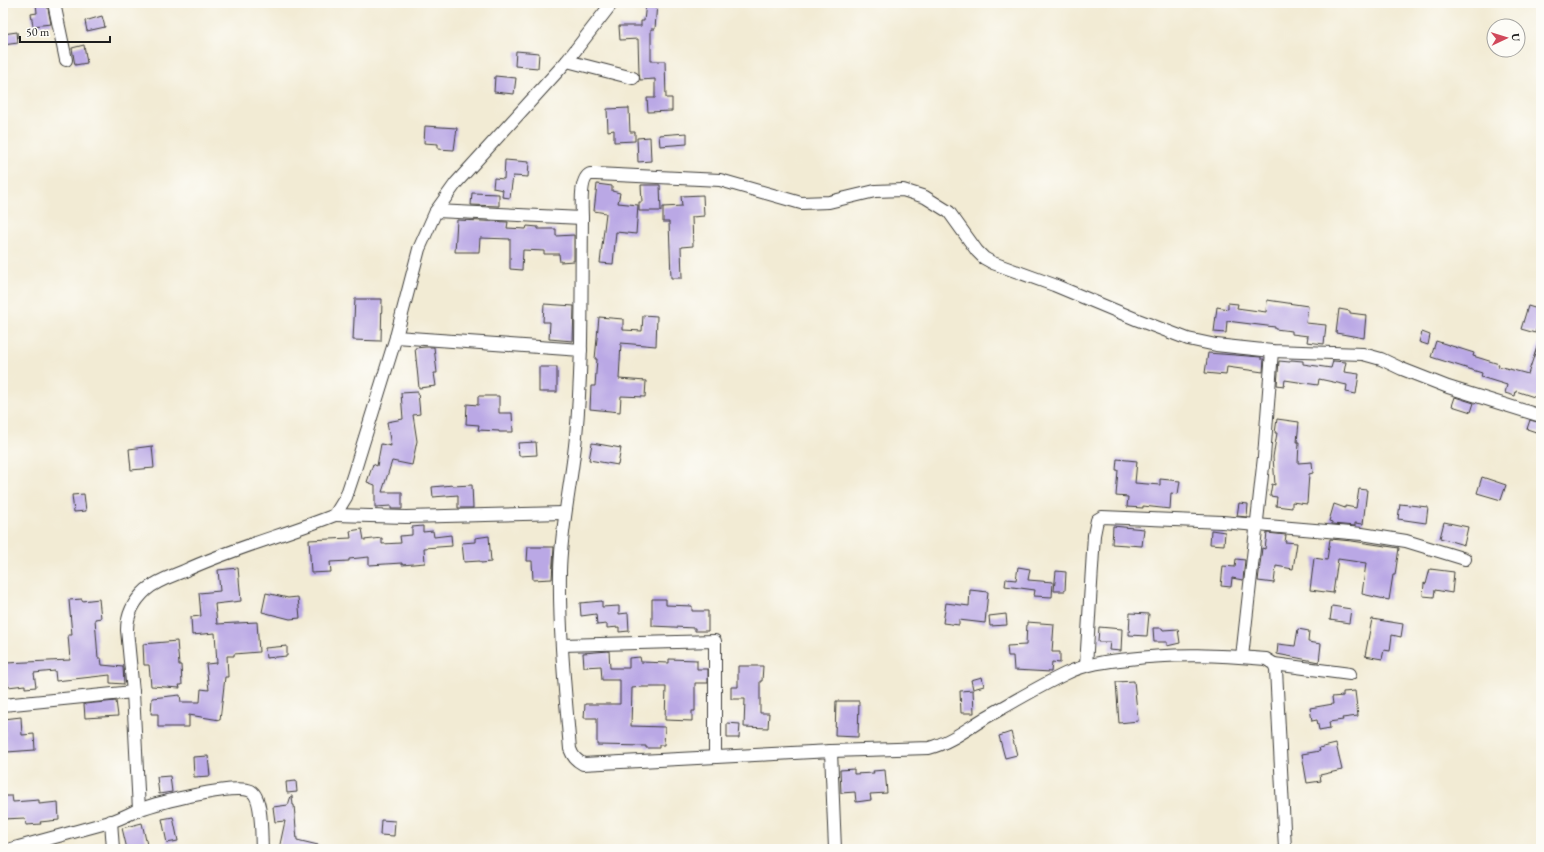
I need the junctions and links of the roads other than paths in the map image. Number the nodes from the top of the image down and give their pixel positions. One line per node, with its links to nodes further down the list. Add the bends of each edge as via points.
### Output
1 (54, 3): 3 (street)
2 (612, 3): 4 (street)
3 (66, 60)
4 (567, 60): 5 (street); 6 (street, via 456,183)
5 (633, 78)
6 (436, 211): 7 (street); 8 (street, via 419,249)
7 (582, 218): 9 (street); 10 (street, via 584,183 590,174 720,180 801,203 829,202 875,190 903,190 925,197 949,212 977,251 1001,267 1054,285 1188,339)
8 (396, 336): 9 (street); 13 (street, via 354,476 346,497)
9 (581, 350): 12 (street, via 574,458)
10 (1272, 351): 11 (street, via 1363,354 1382,359 1448,387); 14 (street)
11 (1541, 416)
12 (564, 514): 13 (street, via 406,517); 16 (street, via 560,571)
13 (335, 515): 21 (street, via 208,560 147,589 131,609 127,620)
14 (1256, 525): 15 (street, via 1369,535 1406,541); 17 (street); 19 (street, via 1108,516 1098,520 1094,534)
15 (1465, 559)
16 (562, 645): 24 (street, via 570,749 577,761 583,764); 24 (street, via 714,641)
17 (1242, 657): 18 (street, via 1266,659); 19 (street, via 1161,655)
18 (1274, 664): 20 (street); 31 (street)
19 (1086, 666): 23 (street, via 1001,709 942,745 929,748)
20 (1350, 674)
21 (133, 692): 22 (street); 25 (street)
22 (3, 704)
23 (831, 751): 24 (street); 30 (street)
24 (715, 756)
25 (139, 810): 26 (street); 29 (street, via 213,792 241,789 250,791 256,796 259,806)
26 (111, 821): 27 (street); 28 (street)
27 (11, 849)
28 (113, 849)
29 (262, 849)
30 (835, 849)
31 (1285, 849)

